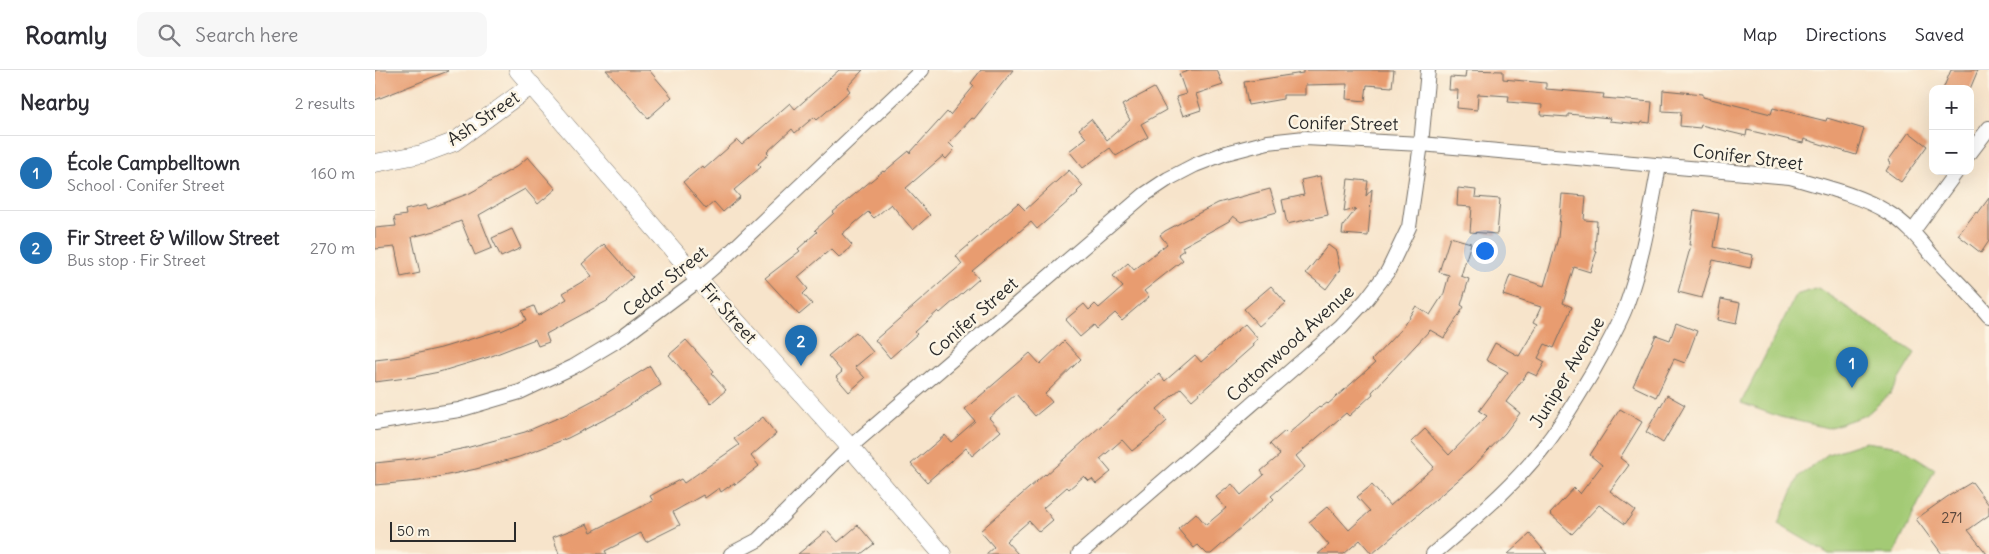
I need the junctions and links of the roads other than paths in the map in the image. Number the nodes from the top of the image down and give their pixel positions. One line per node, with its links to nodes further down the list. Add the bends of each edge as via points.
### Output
1 (518, 70): 4 (street, Fir Street)
2 (922, 70): 12 (street, Cedar Street)
3 (1428, 70): 6 (street, Cottonwood Avenue)
4 (532, 85): 8 (street, Ash Street, via 454,142 422,154); 12 (street, Fir Street)
5 (1989, 128): 7 (street)
6 (1421, 144): 9 (street, Conifer Street); 15 (street, Conifer Street, via 1305,138 1267,142 1195,164 1137,200); 18 (street, Cottonwood Avenue, via 1409,227 1388,271 1366,300 1341,327)
7 (1974, 148)
8 (375, 163)
9 (1659, 166): 11 (street, Conifer Street, via 1790,177 1844,193 1887,212); 19 (street, Juniper Avenue, via 1635,279 1624,311 1599,361 1571,409 1524,470 1490,505)
10 (1954, 175): 11 (street)
11 (1913, 232): 13 (street, Conifer Street)
12 (699, 280): 14 (street, Cedar Street, via 623,337 573,367 520,392 459,410); 15 (street, Fir Street)
13 (1989, 316)
14 (375, 423)
15 (850, 448): 16 (street, Conifer Street, via 758,540); 17 (street, Fir Street)
16 (731, 554)
17 (943, 554)
18 (1079, 554)
19 (1433, 554)

